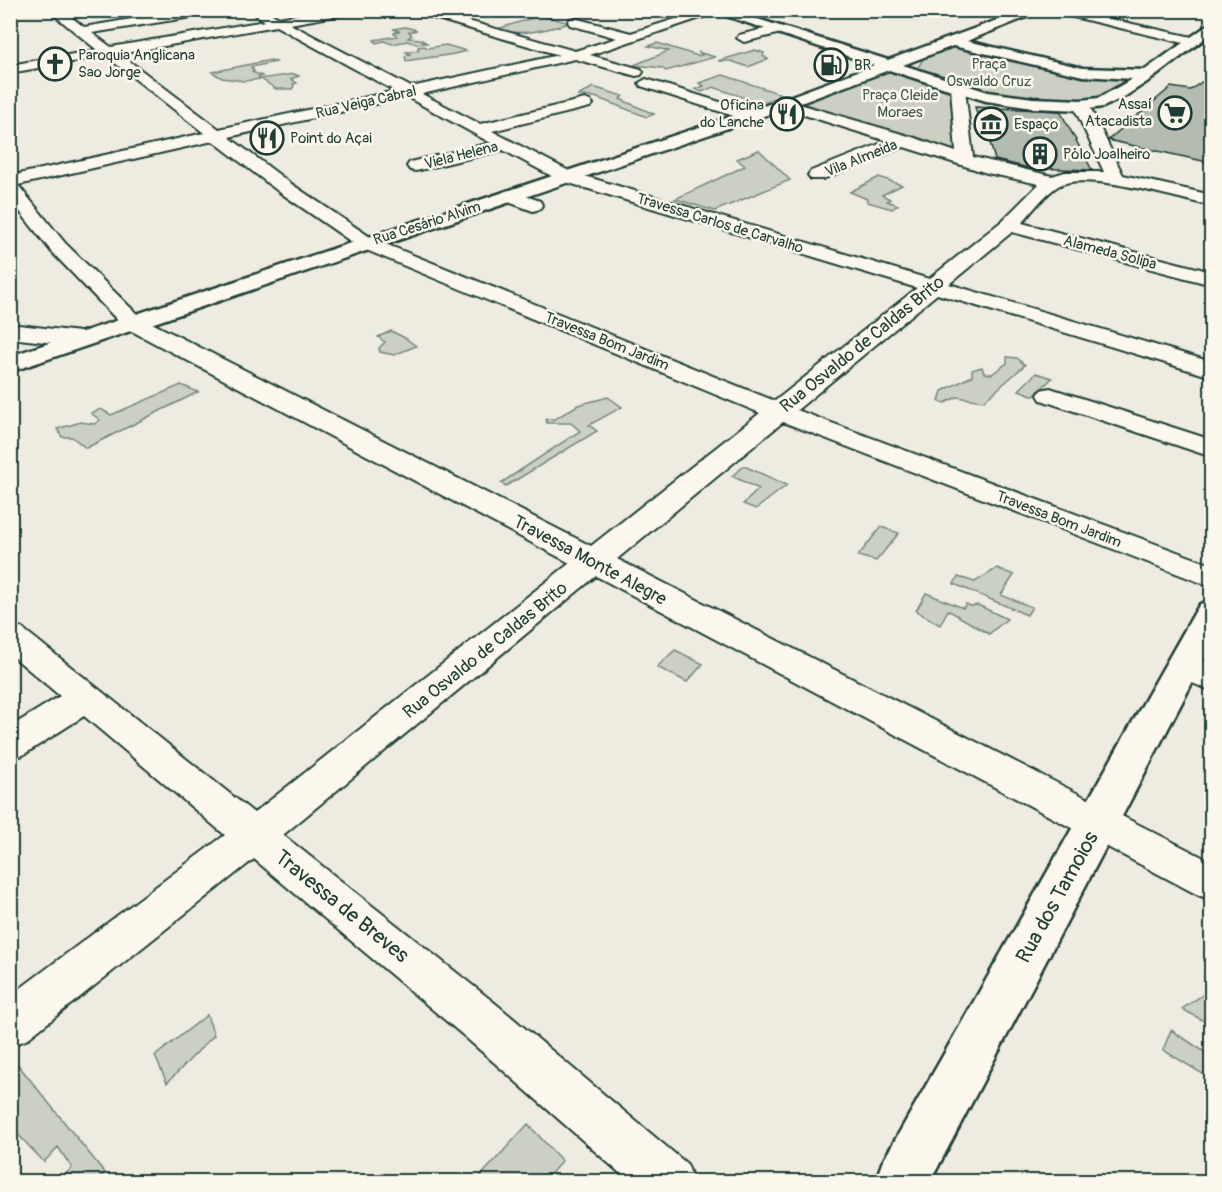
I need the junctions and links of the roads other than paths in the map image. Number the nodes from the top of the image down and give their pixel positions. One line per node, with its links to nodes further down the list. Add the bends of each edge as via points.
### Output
1 (54, 10): 13 (street, Travessa Bom Jardim)
2 (211, 10): 13 (street)
3 (255, 10): 9 (street, Travessa Carlos de Carvalho)
4 (347, 10): 9 (street)
5 (413, 10): 21 (street)
6 (1050, 10): 16 (street)
7 (716, 11): 12 (street); 14 (street, Rua Veiga Cabral)
8 (1037, 11): 17 (street, Rua Cesário Alvim)
9 (277, 22): 20 (street); 30 (street, Travessa Carlos de Carvalho)
10 (574, 22): 14 (street)
11 (1210, 29): 16 (street)
12 (776, 30): 15 (street); 23 (street)
13 (80, 31): 20 (street, Travessa Bom Jardim)
14 (634, 38): 21 (street, Rua Veiga Cabral)
15 (744, 38)
16 (1192, 40): 19 (street)
17 (953, 42): 18 (street, Rua Cesário Alvim); 25 (street)
18 (930, 51): 23 (street, Rua Cesário Alvim); 26 (street, via 916,62)
19 (1179, 51): 22 (street); 27 (street)
20 (109, 52): 24 (street); 37 (street, Travessa Bom Jardim)
21 (576, 55): 30 (street, Rua Veiga Cabral); 35 (street)
22 (1201, 55)
23 (890, 66): 26 (street); 28 (street, Rua Cesário Alvim)
24 (10, 69)
25 (1083, 72): 27 (street); 31 (street)
26 (914, 74): 28 (street, Rua Cesário Alvim); 29 (street)
27 (1148, 75): 31 (street)
28 (844, 82): 33 (street, Rua Cesário Alvim)
29 (958, 89): 34 (street, via 1005,100); 40 (street)
30 (411, 92): 36 (street, Travessa Carlos de Carvalho); 37 (street, Rua Veiga Cabral)
31 (1118, 94): 34 (street, via 1103,102)
32 (585, 104): 36 (street)
33 (784, 104): 35 (street, Rua Cesário Alvim); 38 (street)
34 (1081, 105): 45 (street)
35 (749, 116): 43 (street, Rua Cesário Alvim)
36 (479, 129): 39 (street, Travessa Carlos de Carvalho)
37 (217, 135): 46 (street, Rua Veiga Cabral); 51 (street, Travessa Bom Jardim)
38 (906, 140): 40 (street); 42 (street, Vila Almeida)
39 (506, 144): 41 (street, Viela Helena); 43 (street, Travessa Carlos de Carvalho)
40 (965, 159): 44 (street, via 993,169)
41 (416, 166)
42 (817, 175)
43 (565, 176): 47 (street, Rua Cesário Alvim); 53 (street, Travessa Carlos de Carvalho)
44 (1058, 179): 45 (street); 50 (street, Rua Osvaldo de Caldas Brito)
45 (1116, 179): 48 (street)
46 (10, 183): 54 (street, Travessa Monte Alegre, via 58,247)
47 (509, 196): 49 (street); 51 (street, Rua Cesário Alvim)
48 (1212, 201)
49 (533, 205)
50 (1009, 225): 52 (street, Alameda Solipa); 53 (street, Rua Osvaldo de Caldas Brito)
51 (366, 243): 54 (street, Rua Cesário Alvim); 60 (street, Travessa Bom Jardim)
52 (1212, 279)
53 (931, 287): 58 (street, Travessa Carlos de Carvalho); 60 (street, Rua Osvaldo de Caldas Brito)
54 (132, 322): 56 (street, Rua Cesário Alvim); 62 (street, Travessa Monte Alegre)
55 (10, 331): 56 (street)
56 (80, 339): 57 (street, Rua Cesário Alvim)
57 (10, 365)
58 (1212, 370)
59 (1050, 395): 61 (street)
60 (780, 412): 62 (street, Rua Osvaldo de Caldas Brito); 63 (street, Travessa Bom Jardim)
61 (1212, 449)
62 (593, 562): 69 (street, Travessa Monte Alegre); 70 (street, Rua Osvaldo de Caldas Brito)
63 (1212, 577)
64 (1212, 612): 66 (street, Rua dos Tamoios)
65 (10, 636): 67 (street, Travessa de Breves)
66 (1198, 672): 69 (street, Rua dos Tamoios)
67 (85, 698): 68 (street); 70 (street, Travessa de Breves)
68 (10, 745)
69 (1097, 824): 71 (street, Travessa Monte Alegre); 74 (street, Rua dos Tamoios)
70 (255, 835): 72 (street, Rua Osvaldo de Caldas Brito); 73 (street, Travessa de Breves)
71 (1212, 882)
72 (10, 1024)
73 (669, 1182)
74 (901, 1182)

